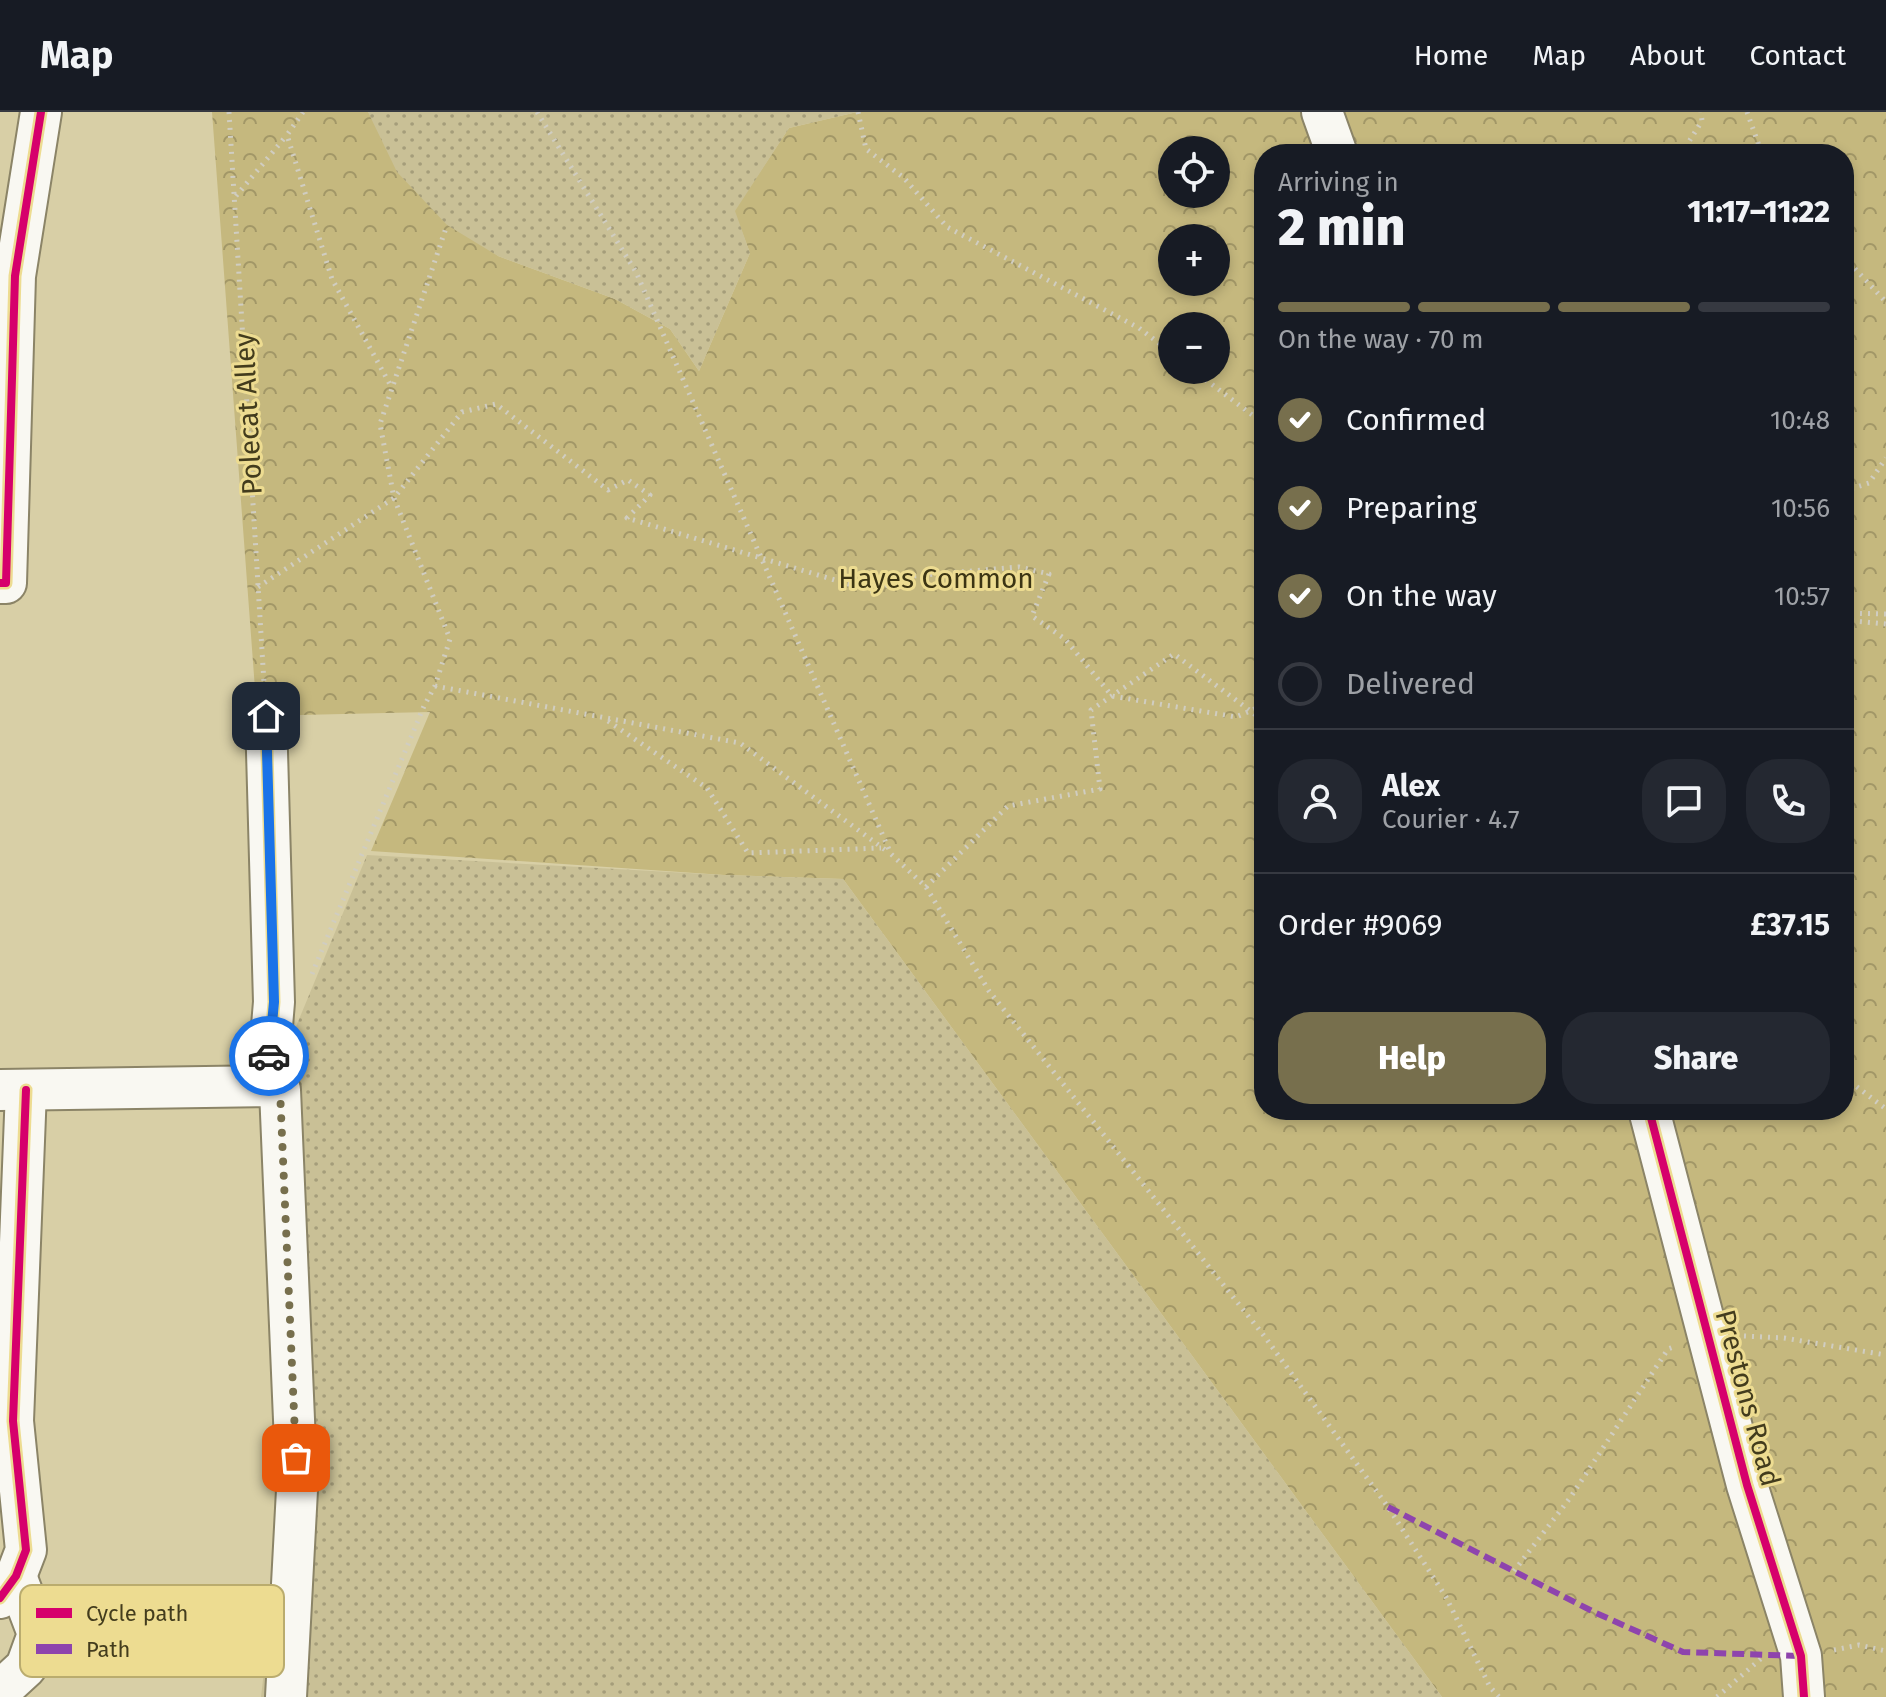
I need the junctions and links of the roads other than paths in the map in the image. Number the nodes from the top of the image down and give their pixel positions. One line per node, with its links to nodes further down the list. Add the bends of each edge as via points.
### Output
1 (41, 112): 4 (street)
2 (1322, 112): 3 (street)
3 (1333, 144)
4 (8, 275): 5 (street, via 6,583)
5 (0, 583)
6 (266, 716): 7 (street)
7 (274, 1088): 8 (street); 14 (street, via 297,1490)
8 (13, 1090): 10 (street, via 13,1421 26,1550)
9 (1652, 1120): 15 (street, Prestons Road, via 1747,1485 1784,1655)
10 (8, 1587): 11 (street)
11 (20, 1606)
12 (20, 1673): 13 (street)
13 (0, 1691)
14 (286, 1697)
15 (1804, 1697)

